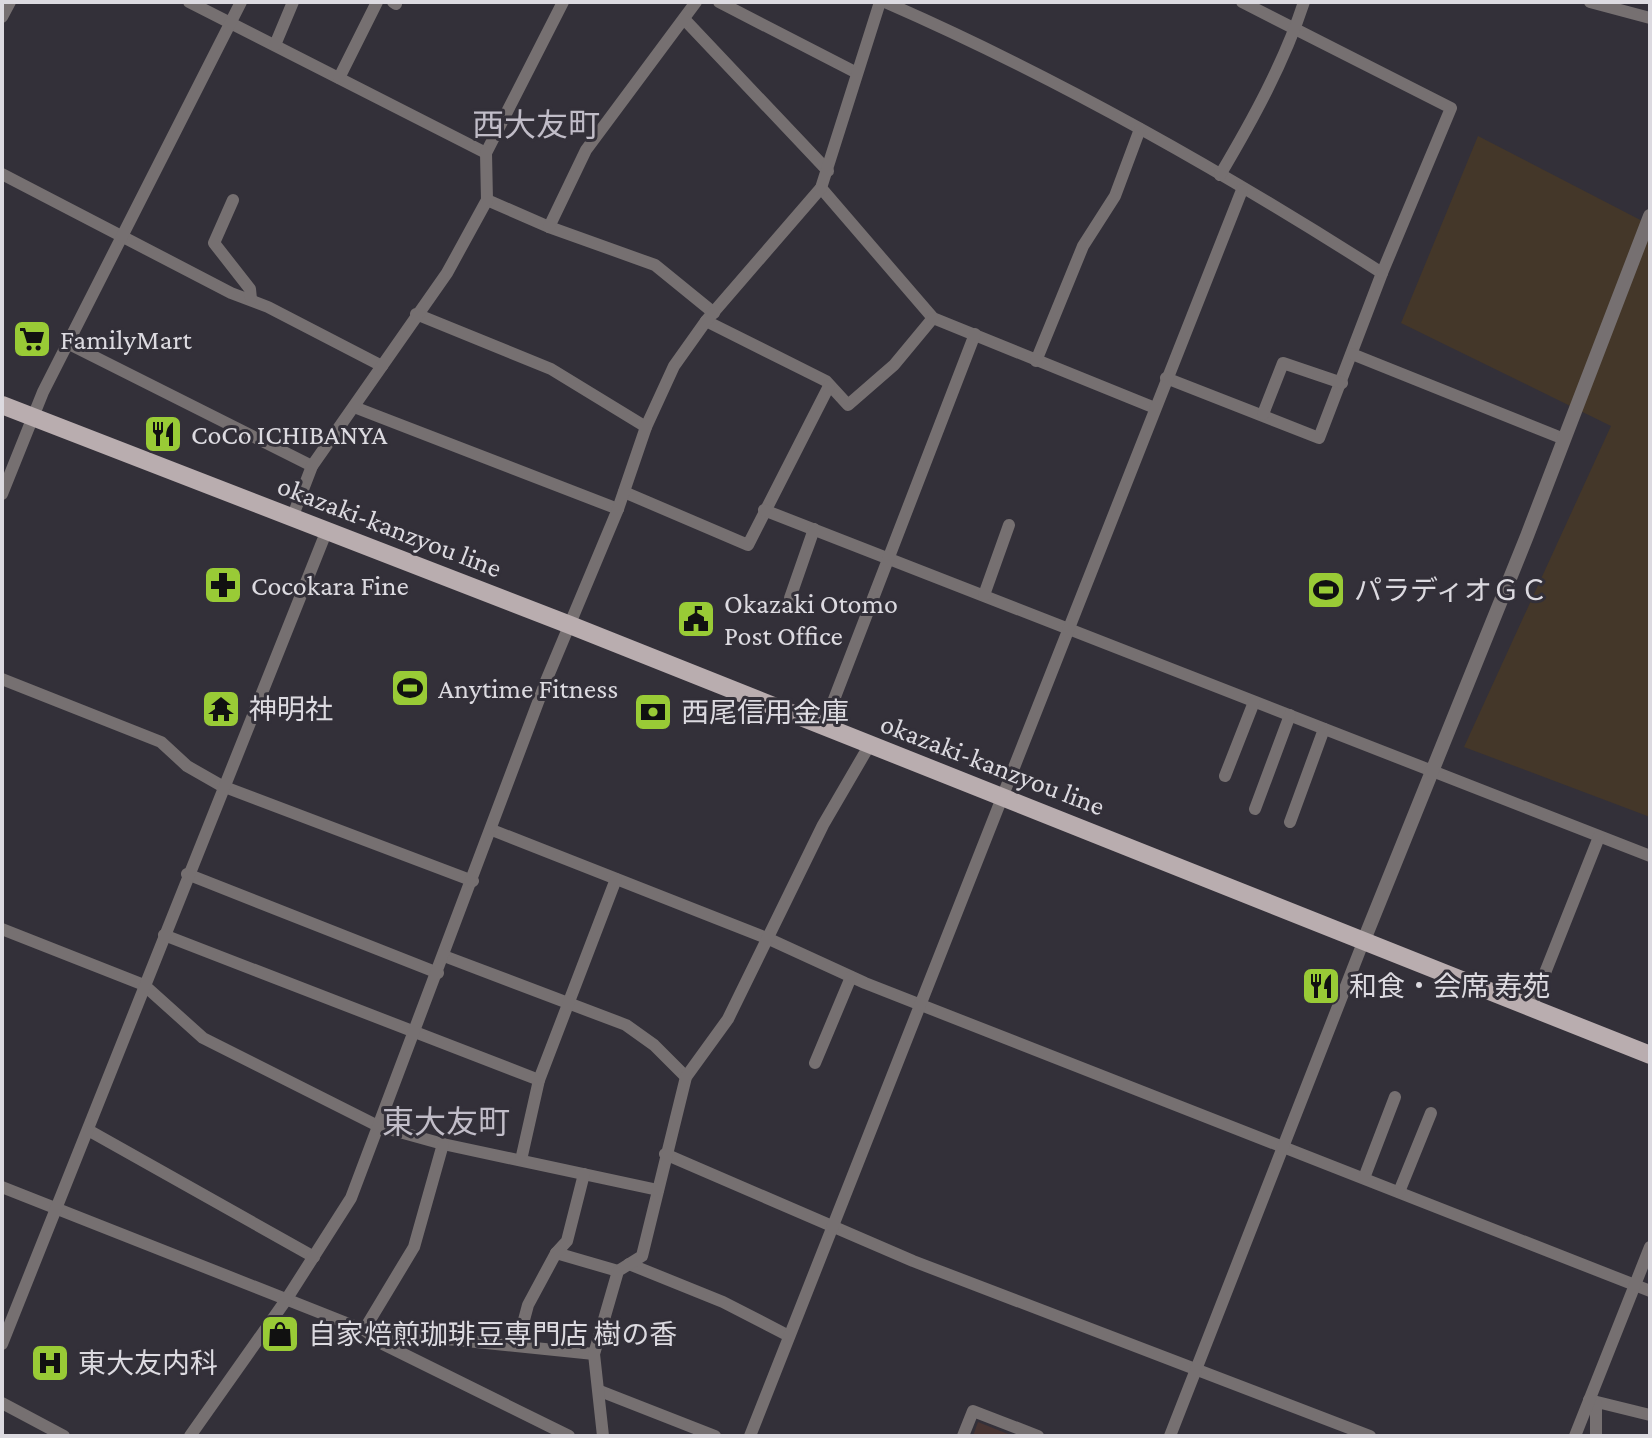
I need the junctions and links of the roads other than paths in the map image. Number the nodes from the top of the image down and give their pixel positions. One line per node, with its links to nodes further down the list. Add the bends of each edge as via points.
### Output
1 (10, 2): 13 (street)
2 (189, 2): 16 (street)
3 (241, 2): 16 (street)
4 (293, 2): 18 (street)
5 (377, 2): 20 (street)
6 (563, 2): 22 (street)
7 (696, 2): 15 (street)
8 (719, 2): 19 (street)
9 (882, 2): 19 (street); 21 (street, via 942,27)
10 (1242, 2): 17 (street)
11 (1304, 2): 17 (street)
12 (1590, 2): 14 (street)
13 (2, 17)
14 (1650, 18)
15 (685, 20): 23 (street); 31 (street, via 586,150)
16 (230, 23): 18 (street); 32 (street)
17 (1295, 29): 25 (street); 33 (street, via 1451,108)
18 (275, 45): 20 (street)
19 (857, 73): 23 (street)
20 (339, 78): 22 (street)
21 (1140, 129): 25 (street); 41 (street, via 1115,196 1083,246)
22 (486, 153): 29 (street)
23 (828, 171): 26 (street)
24 (2, 174): 32 (street)
25 (1220, 175): 27 (street)
26 (821, 188): 36 (street); 37 (street)
27 (1242, 190): 33 (street); 43 (street)
28 (233, 200): 34 (street, via 214,243 250,289)
29 (487, 200): 31 (street); 35 (street, via 447,273)
30 (1650, 216): 52 (street)
31 (549, 227): 36 (street, via 655,265)
32 (124, 237): 34 (street); 39 (street)
33 (1382, 273): 40 (street)
34 (251, 299): 42 (street)
35 (416, 314): 42 (street); 51 (street, via 551,369)
36 (710, 317): 45 (street); 51 (street, via 674,366)
37 (933, 318): 38 (street); 45 (street, via 894,365 848,405)
38 (975, 334): 41 (street); 62 (street)
39 (69, 344): 50 (street); 53 (street)
40 (1352, 354): 44 (street); 52 (street)
41 (1036, 361): 48 (street)
42 (382, 366): 47 (street)
43 (1166, 378): 48 (street); 49 (street)
44 (1342, 383): 49 (street, via 1283,363); 49 (street, via 1319,438)
45 (829, 386): 57 (street)
46 (2, 405): 50 (main road, okazaki-kanzyou line)
47 (354, 407): 53 (street); 56 (street)
48 (1155, 408): 66 (street)
49 (1263, 414)
50 (33, 416): 55 (street); 58 (main road, okazaki-kanzyou line)
51 (646, 427): 54 (street)
52 (1564, 439): 73 (street)
53 (312, 466): 58 (street)
54 (624, 492): 56 (street); 57 (street, via 748,545)
55 (2, 494)
56 (618, 509): 65 (street)
57 (764, 510): 60 (street)
58 (292, 518): 61 (main road, okazaki-kanzyou line)
59 (1009, 525): 63 (street)
60 (814, 529): 62 (street); 64 (street)
61 (327, 530): 65 (main road, okazaki-kanzyou line); 75 (street)
62 (891, 559): 63 (street); 70 (street)
63 (984, 595): 66 (street)
64 (790, 598)
65 (570, 625): 70 (main road, okazaki-kanzyou line); 79 (street)
66 (1068, 629): 68 (street); 76 (street)
67 (2, 679): 75 (street, via 161,742 187,766)
68 (1254, 702): 69 (street); 74 (street)
69 (1290, 715): 71 (street); 77 (street)
70 (823, 728): 72 (main road, okazaki-kanzyou line)
71 (1324, 729): 73 (street); 78 (street)
72 (869, 746): 76 (main road, okazaki-kanzyou line); 87 (street, via 823,825)
73 (1433, 772): 80 (street); 88 (street)
74 (1225, 776)
75 (222, 786): 82 (street); 84 (street)
76 (1002, 797): 88 (main road, okazaki-kanzyou line); 94 (street)
77 (1255, 809)
78 (1290, 822)
79 (492, 830): 83 (street); 84 (street)
80 (1599, 837): 81 (street); 95 (street)
81 (1650, 856)
82 (187, 874): 86 (street); 90 (street)
83 (616, 879): 87 (street); 93 (street)
84 (473, 881): 89 (street)
85 (2, 929): 92 (street)
86 (164, 935): 92 (street); 96 (street)
87 (769, 939): 91 (street); 99 (street, via 728,1019)
88 (1364, 940): 95 (main road, okazaki-kanzyou line); 106 (street)
89 (444, 956): 90 (street); 93 (street)
90 (438, 973): 96 (street)
91 (851, 977): 94 (street); 98 (street)
92 (144, 985): 103 (street, via 203,1038); 104 (street)
93 (569, 1003): 99 (street, via 626,1025); 100 (street)
94 (923, 1005): 106 (street); 115 (street)
95 (1531, 1008): 97 (main road, okazaki-kanzyou line)
96 (416, 1031): 100 (street); 103 (street)
97 (1650, 1055)
98 (815, 1063)
99 (686, 1077): 107 (street)
100 (539, 1080): 108 (street)
101 (1395, 1097): 110 (street)
102 (1431, 1113): 113 (street)
103 (378, 1126): 105 (street); 118 (street, via 351,1198)
104 (88, 1130): 114 (street); 118 (street)
105 (443, 1144): 108 (street); 123 (street, via 414,1247)
106 (1283, 1145): 110 (street); 128 (street)
107 (665, 1154): 112 (street); 115 (street)
108 (521, 1160): 109 (street)
109 (584, 1174): 112 (street); 117 (street, via 567,1241)
110 (1364, 1178): 113 (street)
111 (2, 1187): 114 (street)
112 (658, 1190): 119 (street, via 642,1256)
113 (1399, 1192): 120 (street)
114 (56, 1209): 122 (street); 125 (street)
115 (831, 1226): 124 (street); 128 (street)
116 (1650, 1247): 120 (street)
117 (556, 1253): 119 (street); 126 (street, via 528,1305)
118 (314, 1257): 122 (street)
119 (624, 1267): 124 (street, via 723,1302); 127 (street)
120 (1635, 1285): 121 (street); 130 (street)
121 (1650, 1291)
122 (286, 1300): 123 (street); 134 (street)
123 (364, 1330): 126 (street); 135 (street)
124 (789, 1336): 138 (street)
125 (2, 1344)
126 (517, 1346): 127 (street)
127 (594, 1354): 129 (street)
128 (1196, 1367): 141 (street); 142 (street)
129 (600, 1391): 136 (street); 137 (street)
130 (1593, 1402): 132 (street); 143 (street); 144 (street)
131 (2, 1403): 133 (street)
132 (1650, 1415)
133 (64, 1436)
134 (190, 1436)
135 (569, 1436)
136 (603, 1436)
137 (715, 1436)
138 (750, 1436)
139 (963, 1436): 140 (street, via 973,1411)
140 (1038, 1436)
141 (1170, 1436)
142 (1370, 1436)
143 (1575, 1436)
144 (1596, 1436)

